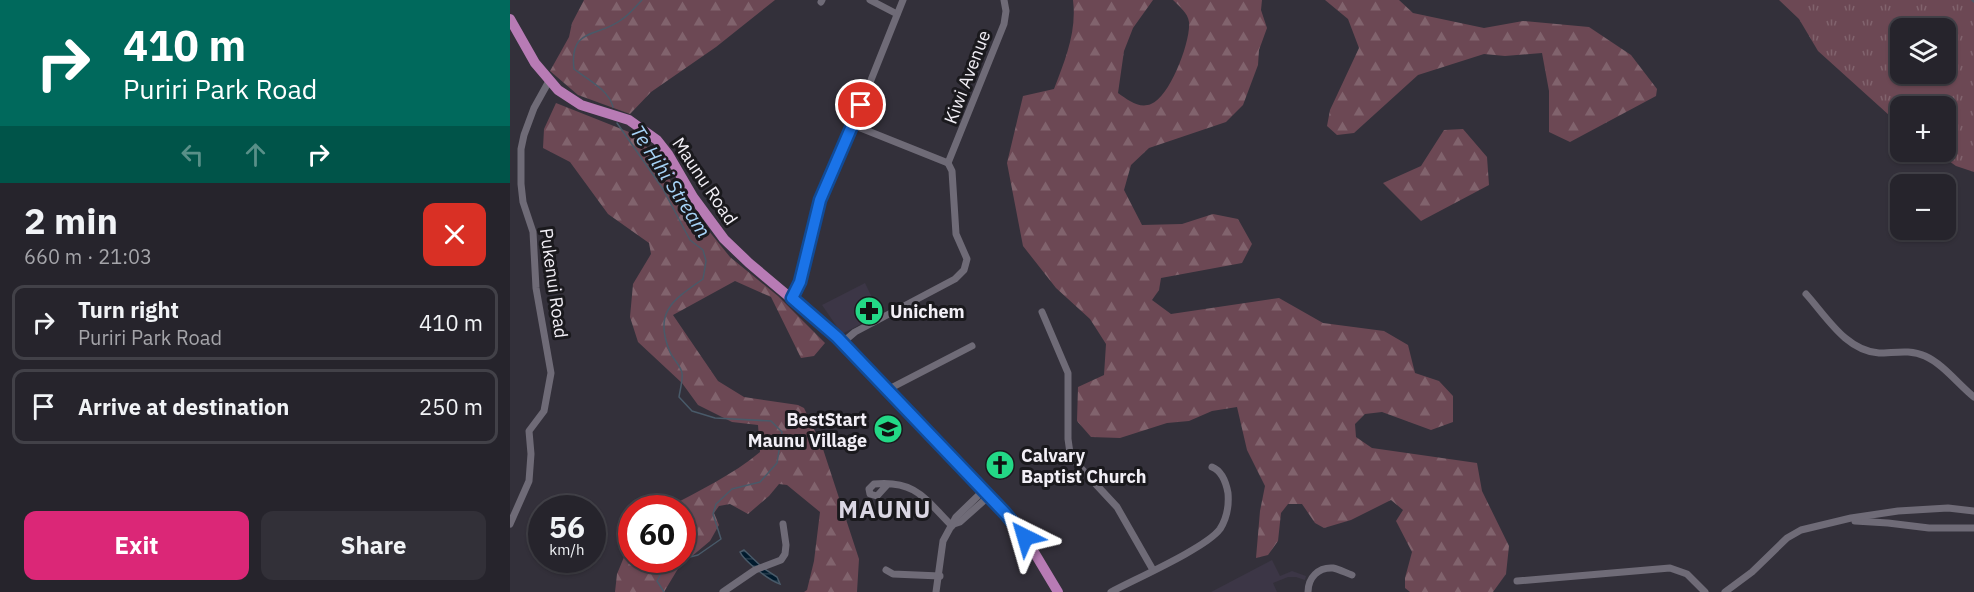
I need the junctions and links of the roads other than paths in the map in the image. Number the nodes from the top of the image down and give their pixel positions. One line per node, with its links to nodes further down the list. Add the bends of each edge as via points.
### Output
1 (870, 0): 4 (street)
2 (903, 0): 4 (street)
3 (1004, 0): 8 (street, Kiwi Avenue, via 1004,24)
4 (897, 14): 7 (street)
5 (510, 20): 6 (main road, Maunu Road)
6 (549, 81): 10 (main road, Maunu Road, via 573,101 629,120 657,140 724,239); 21 (street, Pukenui Road, via 522,142 520,184 533,232 536,288 551,373 544,411 529,432 529,481)
7 (853, 125): 8 (street); 10 (street, via 820,200 800,282)
8 (948, 163): 12 (street, via 952,171 956,234 967,259 964,270 955,279 855,332)
9 (1806, 294): 15 (street, via 1853,345 1869,352 1924,355)
10 (792, 298): 12 (main road, Maunu Road)
11 (1042, 312): 26 (street, via 1066,364 1072,459 1117,507)
12 (842, 343): 14 (main road, Maunu Road)
13 (972, 346): 14 (street)
14 (887, 390): 18 (main road, Maunu Road)
15 (1974, 397)
16 (1212, 467): 26 (street, via 1221,473 1228,497 1227,513 1220,528 1203,544)
17 (887, 485): 23 (street, via 901,484 914,489)
18 (986, 494): 23 (street); 32 (main road, Maunu Road, via 1025,537)
19 (1974, 511): 20 (street, via 1898,511)
20 (1840, 521): 24 (street); 36 (street, via 1793,534)
21 (510, 524)
22 (783, 524): 30 (street, via 785,554 781,560 760,567)
23 (953, 525): 28 (street, via 941,548)
24 (1974, 528)
25 (886, 570): 28 (street, via 894,574)
26 (1153, 570): 33 (street)
27 (1352, 575): 34 (street, via 1333,568 1322,570 1312,577)
28 (940, 576): 31 (street)
29 (1517, 581): 35 (street, via 1670,568 1687,574)
30 (723, 592)
31 (936, 592)
32 (1058, 592)
33 (1111, 592)
34 (1308, 592)
35 (1705, 592)
36 (1725, 592)

